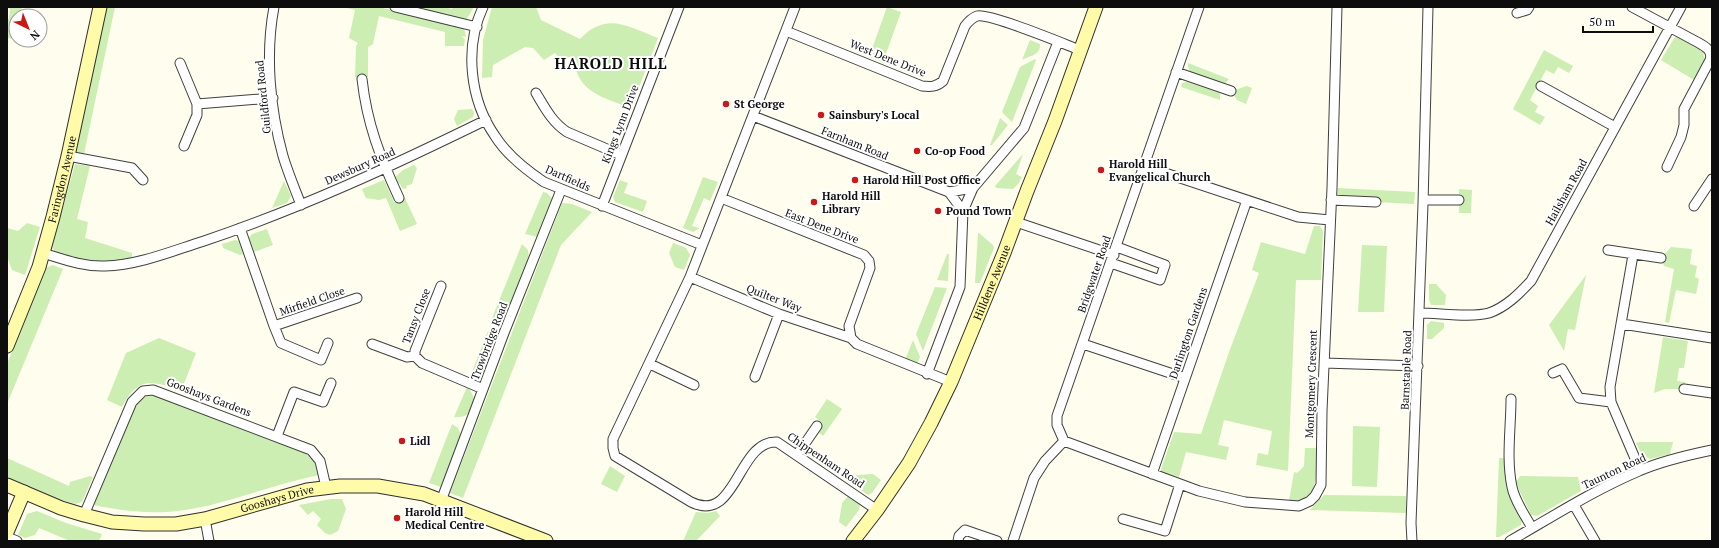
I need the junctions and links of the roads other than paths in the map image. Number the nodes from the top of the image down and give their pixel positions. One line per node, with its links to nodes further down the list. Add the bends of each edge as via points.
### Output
1 (100, 7): 33 (street, Faringdon Avenue)
2 (274, 7): 26 (street, Guildford Road, via 270,34)
3 (395, 7): 16 (street)
4 (483, 7): 16 (street, Dartfields)
5 (679, 7): 32 (street, Kings Lynn Drive)
6 (795, 7): 17 (street, Chippenham Road)
7 (1096, 7): 19 (street, Hilldene Avenue)
8 (1199, 7): 21 (street, Bridgwater Road)
9 (1337, 7): 45 (street, Montgomery Crescent)
10 (1428, 7): 46 (street, Barnstaple Road)
11 (1529, 7): 14 (street)
12 (1632, 7): 15 (street)
13 (1681, 7): 15 (street, Hailsham Road)
14 (1516, 13)
15 (1670, 26): 30 (street, Hailsham Road); 35 (street, via 1707,48 1711,57 1684,108 1681,137)
16 (476, 27): 29 (street, Dartfields, via 472,54 474,90)
17 (786, 31): 18 (street, West Dene Drive, via 922,86 932,87 943,80 965,26 978,16 996,19); 28 (street, Chippenham Road)
18 (1058, 42): 19 (street, West Dene Drive); 39 (street, via 1024,128)
19 (1080, 50): 54 (street, Hilldene Avenue)
20 (180, 63): 27 (street)
21 (1176, 72): 24 (street); 34 (street, Bridgwater Road)
22 (362, 79): 36 (street, via 371,130)
23 (1541, 86): 30 (street)
24 (1231, 92)
25 (536, 93): 32 (street, via 553,121 560,127)
26 (273, 98): 27 (street); 49 (street, Guildford Road, via 280,143)
27 (197, 104): 31 (street, via 196,115)
28 (753, 116): 41 (street, Farnham Road); 43 (street, Chippenham Road)
29 (486, 120): 36 (street, Dewsbury Road); 40 (street, Dartfields, via 495,137 509,153 544,182)
30 (1615, 127): 65 (street, Hailsham Road, via 1531,281 1523,290 1502,307 1488,313)
31 (184, 146)
32 (621, 155): 50 (street, Kings Lynn Drive)
33 (68, 156): 38 (street, via 132,168); 58 (street, Faringdon Avenue)
34 (1144, 166): 44 (street); 59 (street, Bridgwater Road)
35 (1667, 167)
36 (385, 168): 42 (street); 49 (street, Dewsbury Road)
37 (1712, 179): 51 (street)
38 (143, 180)
39 (973, 188): 41 (street); 52 (street)
40 (561, 190): 50 (street, Dartfields); 86 (street, Trowbridge Road)
41 (949, 192): 52 (street)
42 (399, 198)
43 (721, 198): 56 (street, Chippenham Road); 69 (street, East Dene Drive, via 864,255 869,261 870,268 849,326)
44 (1247, 200): 53 (street, via 1298,217); 82 (street, Darlington Gardens)
45 (1331, 200): 48 (street); 53 (street, Montgomery Crescent)
46 (1423, 200): 47 (street); 65 (street, Barnstaple Road)
47 (1459, 200)
48 (1376, 202)
49 (301, 205): 55 (street, Dewsbury Road)
50 (602, 206): 56 (street, Dartfields)
51 (1694, 206)
52 (963, 211): 80 (street, via 960,287)
53 (1330, 220): 76 (street, Montgomery Crescent)
54 (1016, 222): 59 (street); 83 (street, Hilldene Avenue)
55 (240, 228): 58 (street, Dewsbury Road, via 136,262 104,266 78,264); 68 (street)
56 (702, 245): 62 (street, Chippenham Road)
57 (1608, 250): 60 (street)
58 (43, 253): 74 (street, Faringdon Avenue)
59 (1114, 255): 59 (street, via 1164,265 1160,280); 73 (street, Bridgwater Road)
60 (1632, 255): 61 (street); 67 (street)
61 (1661, 258)
62 (690, 277): 66 (street, Quilter Way); 77 (street, Chippenham Road)
63 (441, 286): 75 (street, Tansy Close, via 414,351)
64 (357, 298): 68 (street, Mirfield Close)
65 (1420, 313): 78 (street, Barnstaple Road)
66 (779, 314): 69 (street, Quilter Way); 81 (street)
67 (1622, 324): 70 (street); 90 (street, via 1610,387)
68 (274, 326): 71 (street, via 281,343 321,360)
69 (851, 338): 80 (street, via 857,344)
70 (1712, 338)
71 (328, 343)
72 (372, 344): 75 (street, Tansy Close, via 408,357)
73 (1082, 344): 82 (street); 93 (street, Bridgwater Road, via 1057,416 1056,425)
74 (7, 346)
75 (415, 356): 86 (street, Tansy Close, via 422,363)
76 (1324, 363): 78 (street); 98 (street, Montgomery Crescent, via 1321,485 1310,501 1292,507 1245,502)
77 (650, 364): 85 (street); 95 (street, Chippenham Road, via 613,439 615,456 636,470 691,502 708,507 717,503 726,494 759,447 768,441 777,442)
78 (1418, 366): 118 (street, Barnstaple Road)
79 (1553, 372): 90 (street, via 1562,369 1579,398)
80 (927, 374): 83 (street)
81 (755, 377)
82 (1185, 378): 97 (street, Darlington Gardens)
83 (951, 382): 104 (street, Hilldene Avenue, via 909,463)
84 (331, 383): 92 (street, via 323,402 294,392)
85 (694, 385)
86 (483, 388): 102 (street, Trowbridge Road)
87 (1684, 389): 88 (street)
88 (1712, 393)
89 (1511, 399): 108 (street, via 1509,460 1512,486 1518,504)
90 (1611, 402): 96 (street)
91 (817, 426): 95 (street)
92 (277, 436): 100 (street, Gooshays Gardens, via 305,447 316,456 323,468); 105 (street, Gooshays Gardens, via 165,393 144,391 129,408)
93 (1064, 441): 97 (street, Montgomery Crescent); 117 (street, via 1044,461 1034,478)
94 (1712, 450): 96 (street, Taunton Road)
95 (797, 455): 104 (street, Chippenham Road)
96 (1640, 470): 103 (street, Taunton Road)
97 (1152, 474): 98 (street, Montgomery Crescent)
98 (1180, 484): 107 (street, via 1165,531)
99 (7, 485): 101 (street, Gooshays Drive)
100 (326, 487): 102 (street, Gooshays Drive, via 378,486 424,494); 106 (street, Gooshays Drive, via 288,494)
101 (24, 492): 105 (street, Gooshays Drive, via 60,508); 109 (street)
102 (441, 501): 113 (street, Gooshays Drive)
103 (1574, 505): 108 (street, Taunton Road); 120 (street)
104 (877, 510): 114 (street, Hilldene Avenue)
105 (84, 515): 106 (street, Gooshays Drive, via 112,522 144,524 176,524)
106 (205, 519): 112 (street)
107 (1123, 519)
108 (1532, 528): 119 (street, Taunton Road)
109 (7, 532)
110 (7, 537): 111 (street)
111 (17, 541)
112 (209, 541)
113 (546, 541)
114 (852, 541)
115 (958, 541): 116 (street, via 965,530)
116 (997, 541)
117 (1013, 541)
118 (1412, 541)
119 (1510, 541)
120 (1595, 541)

